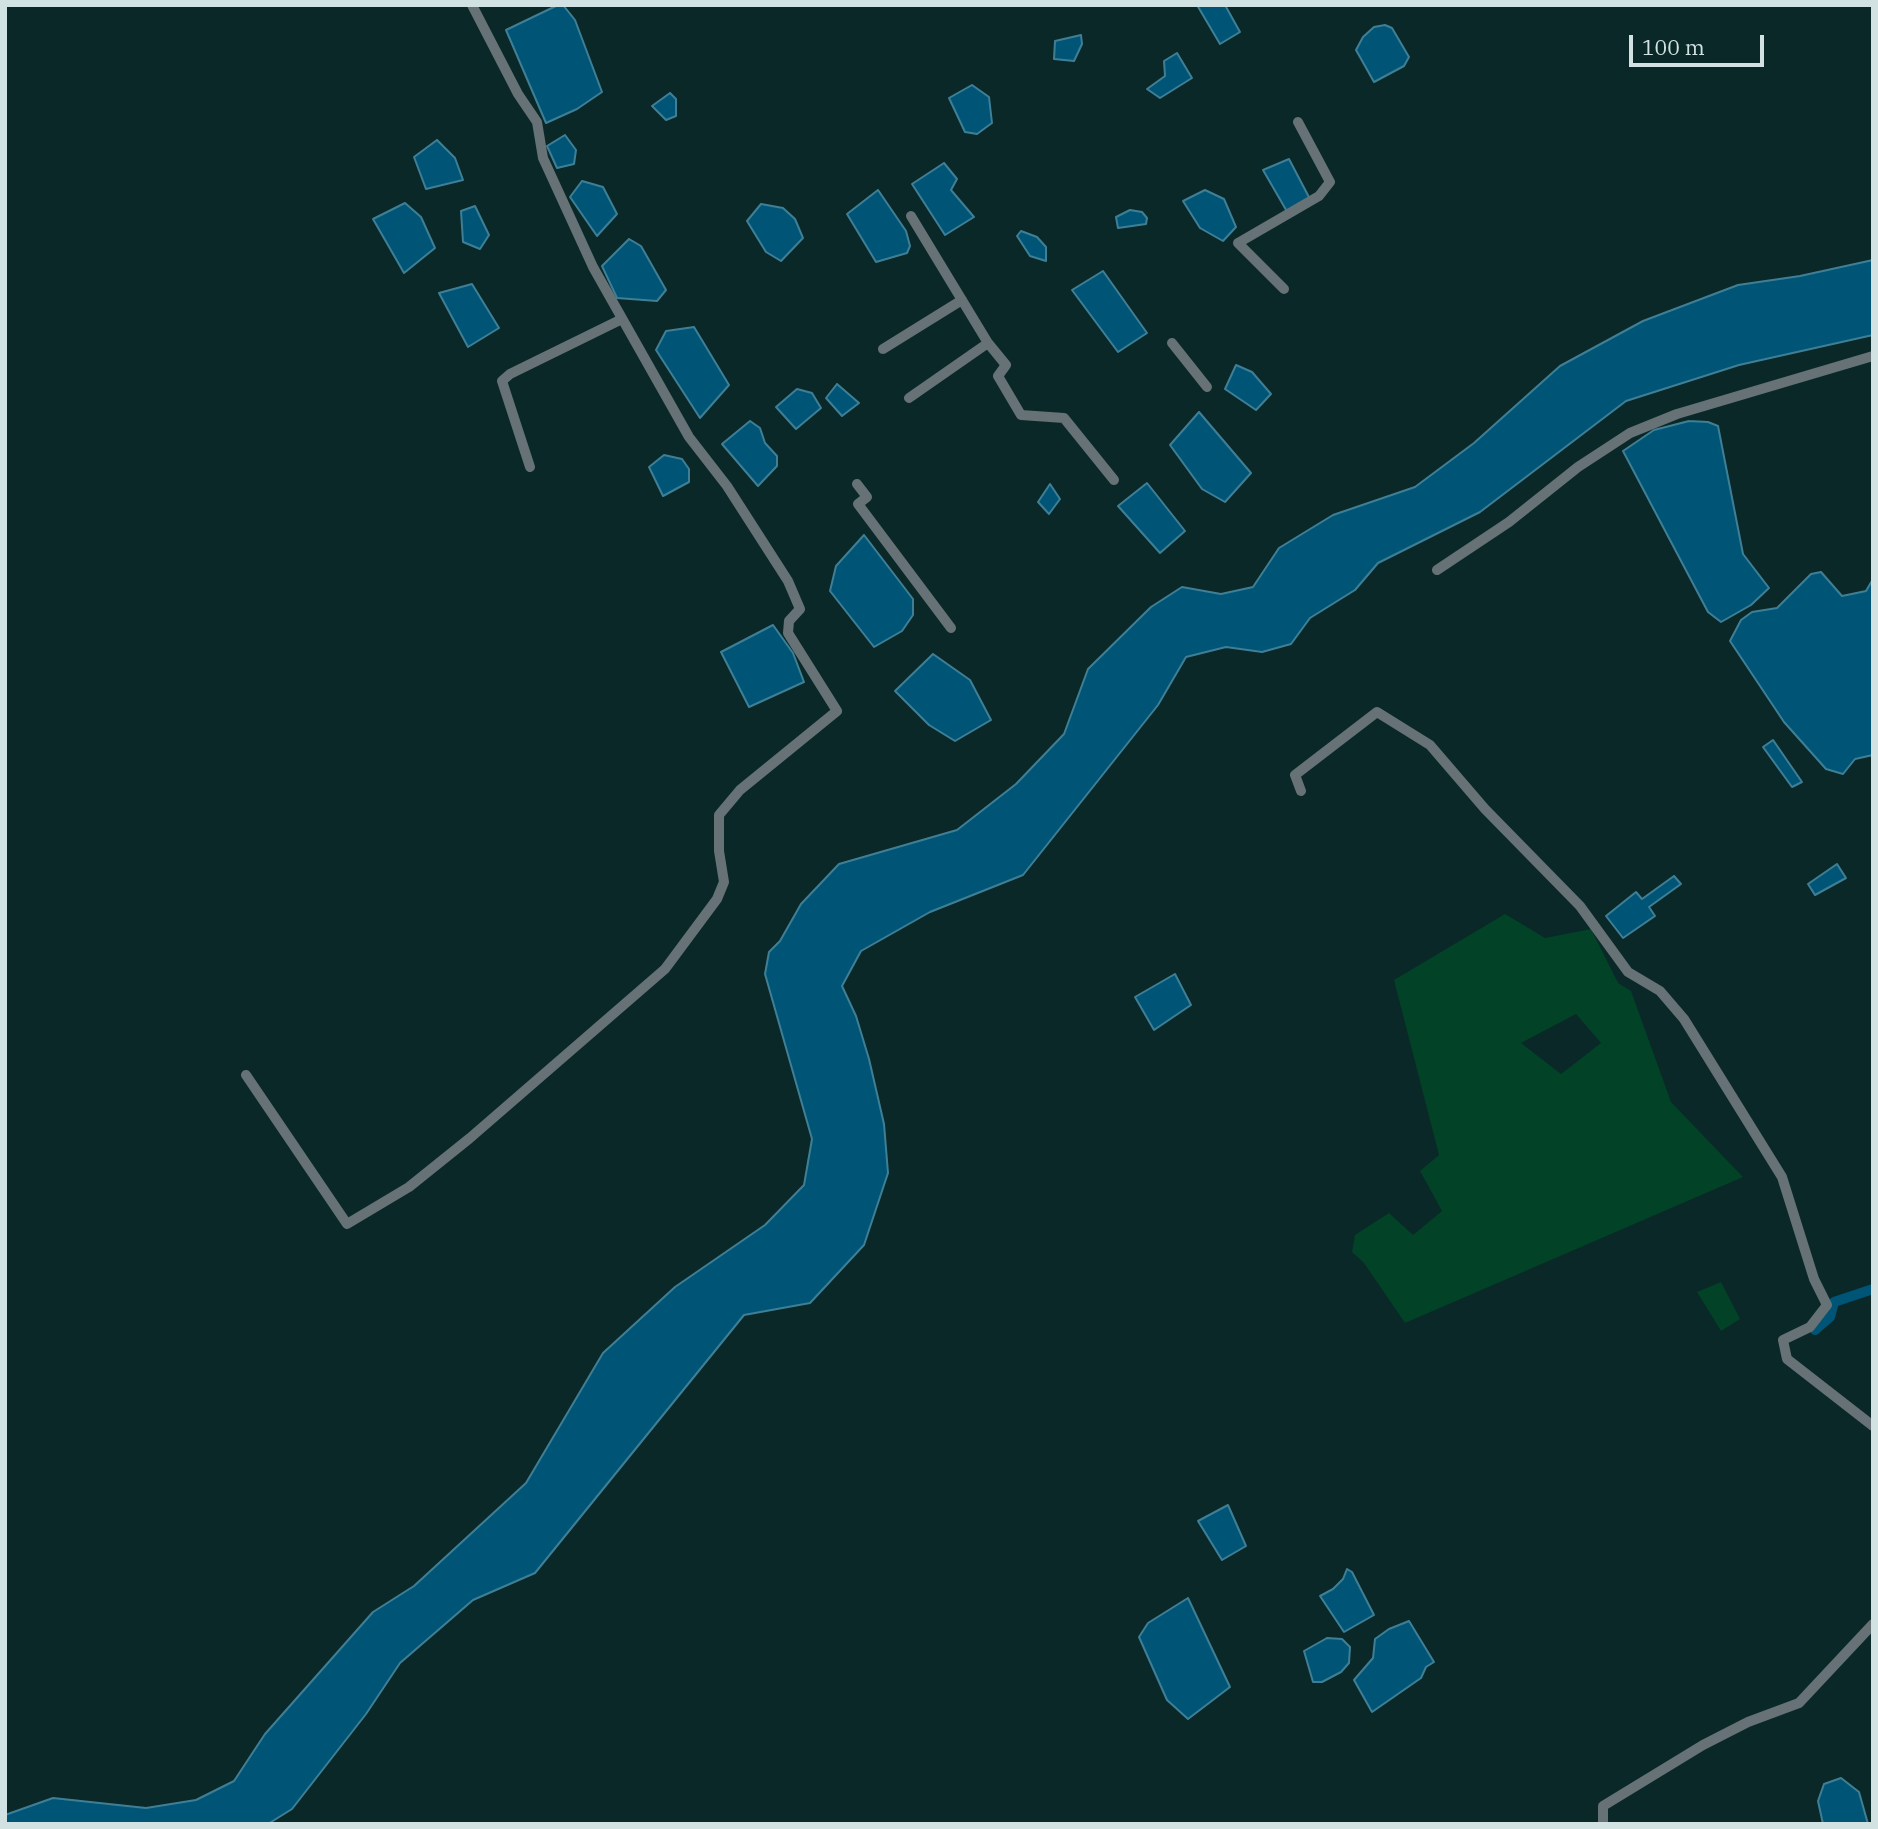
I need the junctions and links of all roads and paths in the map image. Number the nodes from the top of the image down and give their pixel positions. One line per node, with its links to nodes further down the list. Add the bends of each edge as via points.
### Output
1 (472, 5): 6 (street, via 537,122 543,158 570,222)
2 (1298, 122): 4 (street, via 1330,182 1319,196 1238,243)
3 (911, 216): 5 (street)
4 (1284, 289)
5 (962, 300): 7 (street); 9 (street)
6 (622, 319): 13 (street, via 502,381); 19 (street, via 689,437 727,486 788,581 800,609 789,621 788,633 837,711 740,790 719,815 723,882 717,899 665,969 409,1187 347,1224)
7 (988, 342): 12 (street); 14 (street, via 1006,365 998,376 1021,415 1064,418)
8 (1172, 343): 11 (street)
9 (883, 349)
10 (1873, 356): 16 (street, via 1677,414 1630,433)
11 (1207, 387)
12 (909, 398)
13 (530, 467)
14 (1114, 480)
15 (857, 484): 17 (street, via 867,497 858,504)
16 (1437, 570)
17 (951, 628)
18 (1301, 791): 20 (street, via 1295,775 1377,712 1430,745 1580,906 1629,972 1660,991 1782,1177 1814,1279 1827,1305 1810,1327 1783,1340 1787,1359)
19 (246, 1075)
20 (1873, 1426)
21 (1873, 1624): 22 (street, via 1799,1703 1703,1745 1603,1806)
22 (1603, 1824)

